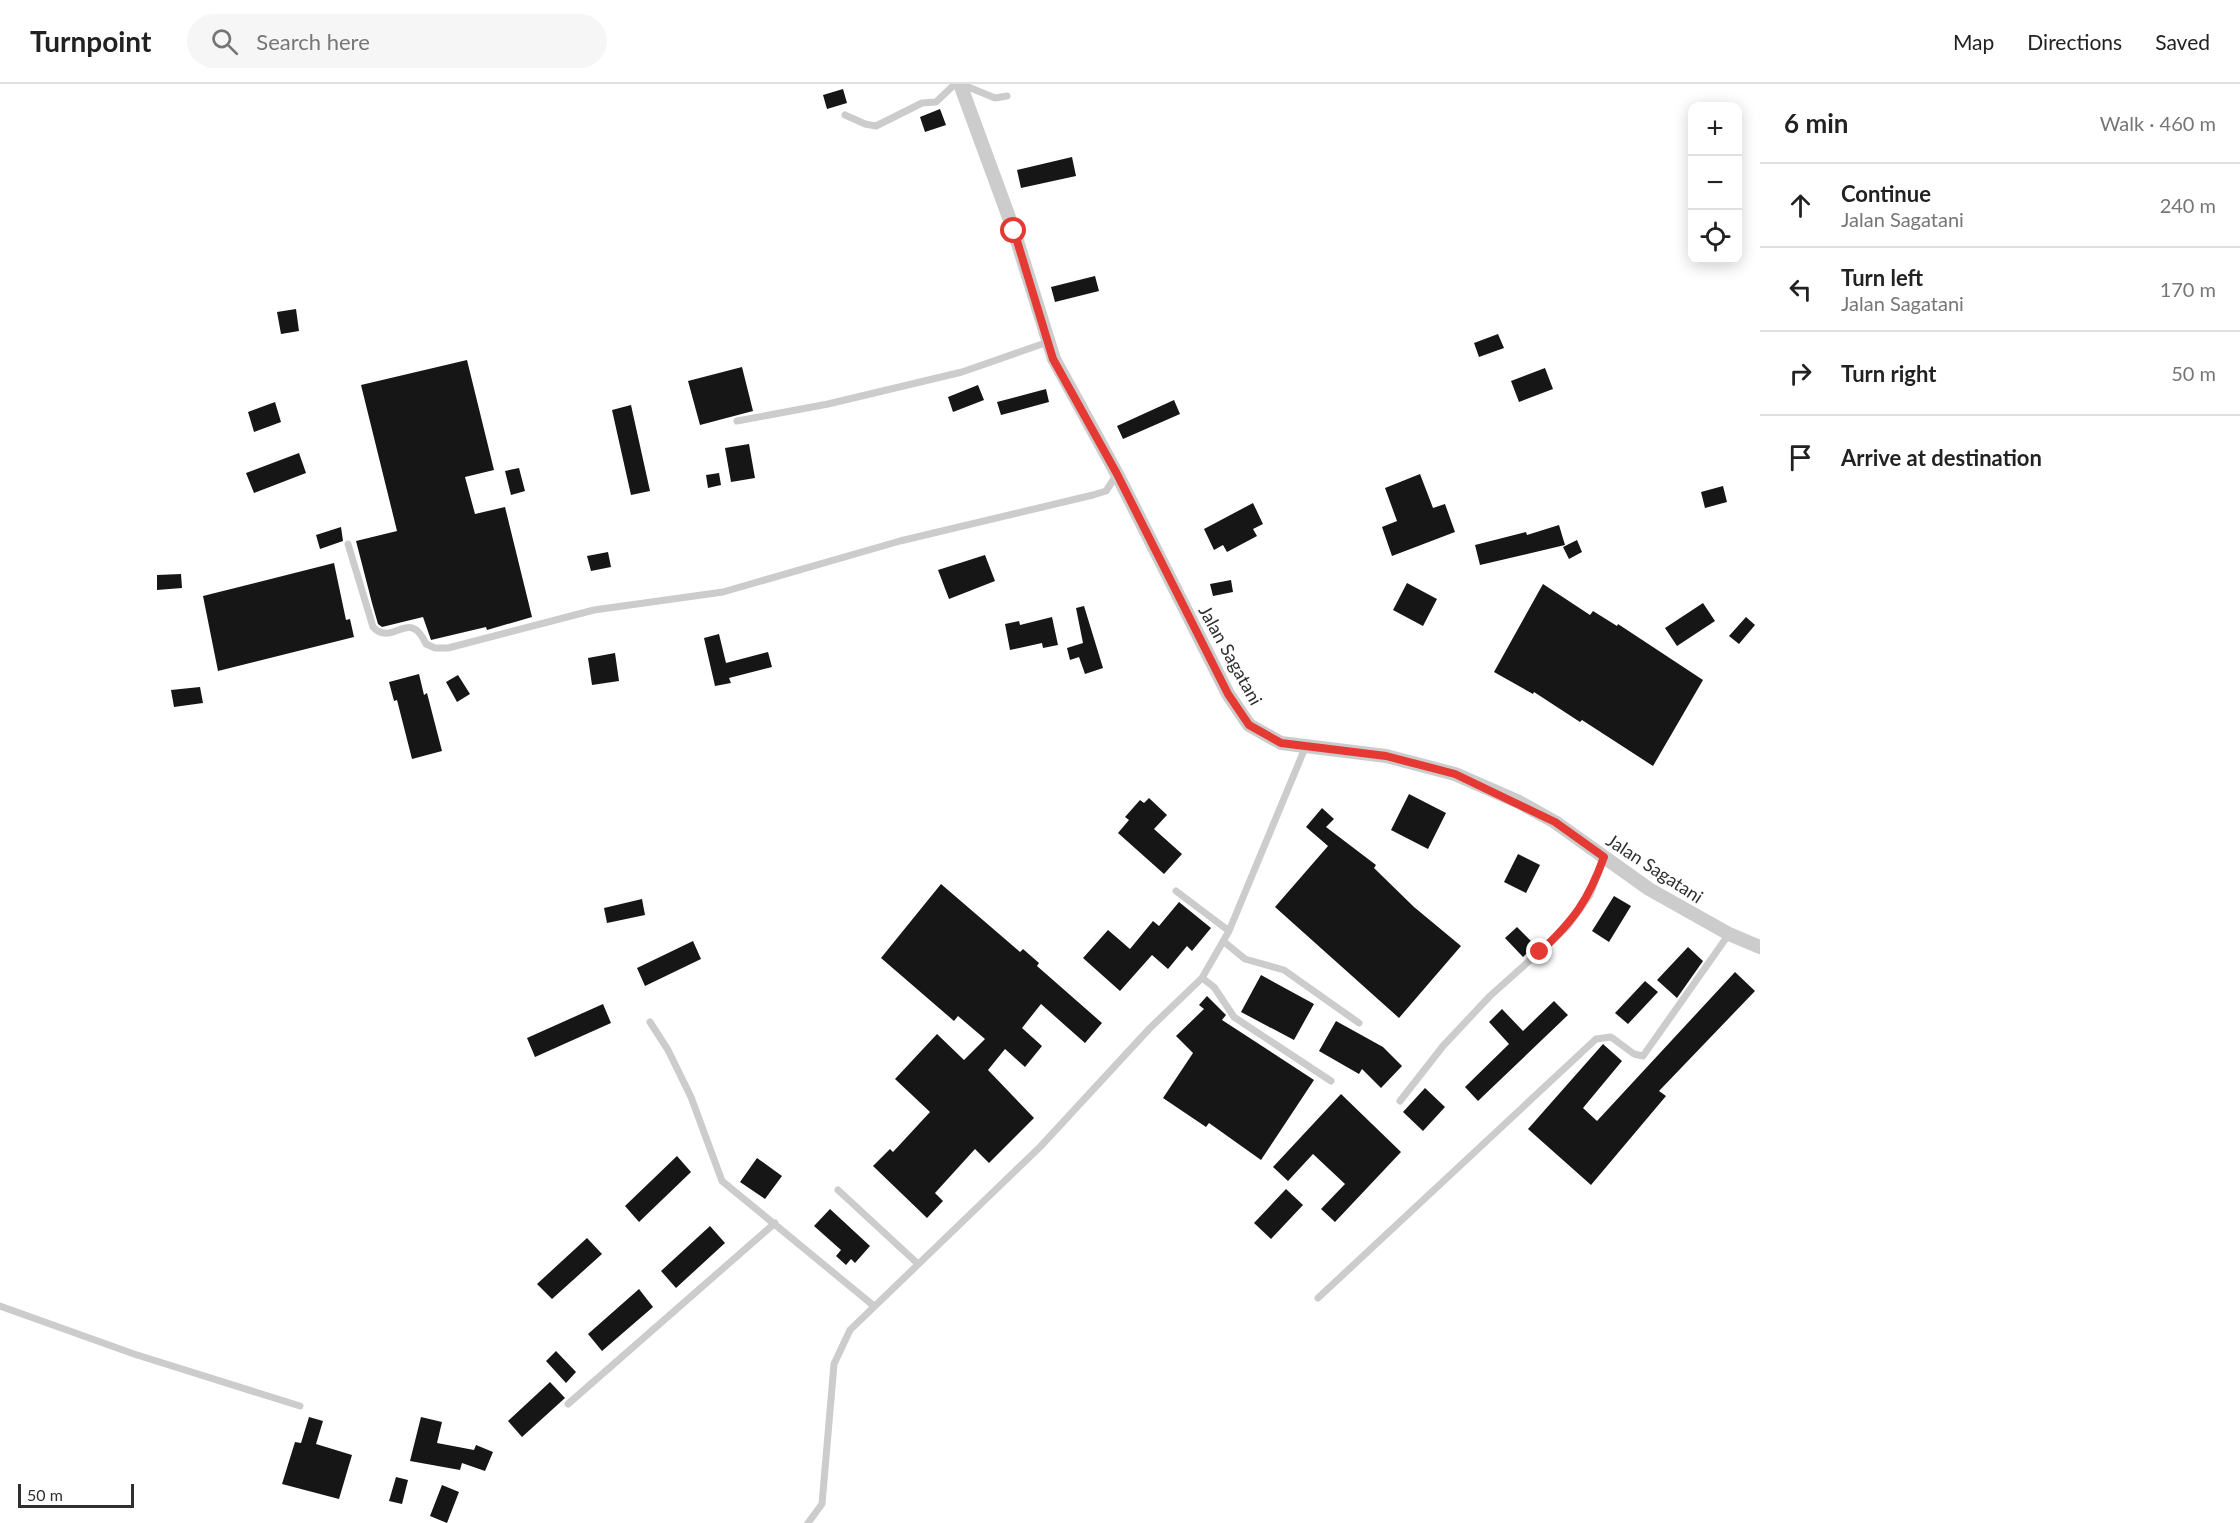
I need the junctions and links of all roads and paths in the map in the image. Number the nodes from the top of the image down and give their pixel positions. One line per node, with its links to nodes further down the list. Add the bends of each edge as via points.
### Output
1 (955, 84): 4 (lane, via 936,102 922,103 876,126)
2 (961, 84): 3 (lane, via 995,98); 5 (street, Jalan Sagatani, via 1014,231)
3 (1007, 96)
4 (845, 115)
5 (1048, 342): 6 (lane, via 962,372); 7 (street, Jalan Sagatani)
6 (736, 421)
7 (1117, 474): 8 (lane, via 1106,491 1093,495 900,542 723,592 594,610 448,648 426,644 415,627 387,634 373,627); 9 (street, Jalan Sagatani, via 1233,702 1249,725 1281,743)
8 (348, 544)
9 (1305, 748): 10 (street, Jalan Sagatani, via 1386,756 1455,774 1555,822); 12 (lane)
10 (1604, 857): 13 (street, Jalan Sagatani, via 1648,889); 20 (lane, via 1590,895 1567,927 1490,996 1443,1046)
11 (1176, 891): 12 (lane)
12 (1229, 931): 14 (lane)
13 (1729, 934): 15 (street, Jalan Sagatani); 24 (lane, via 1643,1056 1611,1037 1596,1039)
14 (1223, 941): 16 (lane); 18 (lane, via 1245,958 1284,970)
15 (1760, 947)
16 (1202, 978): 19 (lane, via 1214,987 1234,1017); 23 (lane, via 1040,1147)
17 (650, 1022): 22 (lane, via 691,1097 722,1181)
18 (1359, 1023)
19 (1331, 1081)
20 (1400, 1101)
21 (838, 1190): 23 (lane)
22 (775, 1223): 26 (lane); 27 (lane)
23 (917, 1263): 26 (lane)
24 (1318, 1298)
25 (0, 1306): 28 (lane, via 134,1354)
26 (874, 1306): 29 (lane, via 850,1330 834,1364 822,1504)
27 (568, 1404)
28 (300, 1406)
29 (808, 1523)

